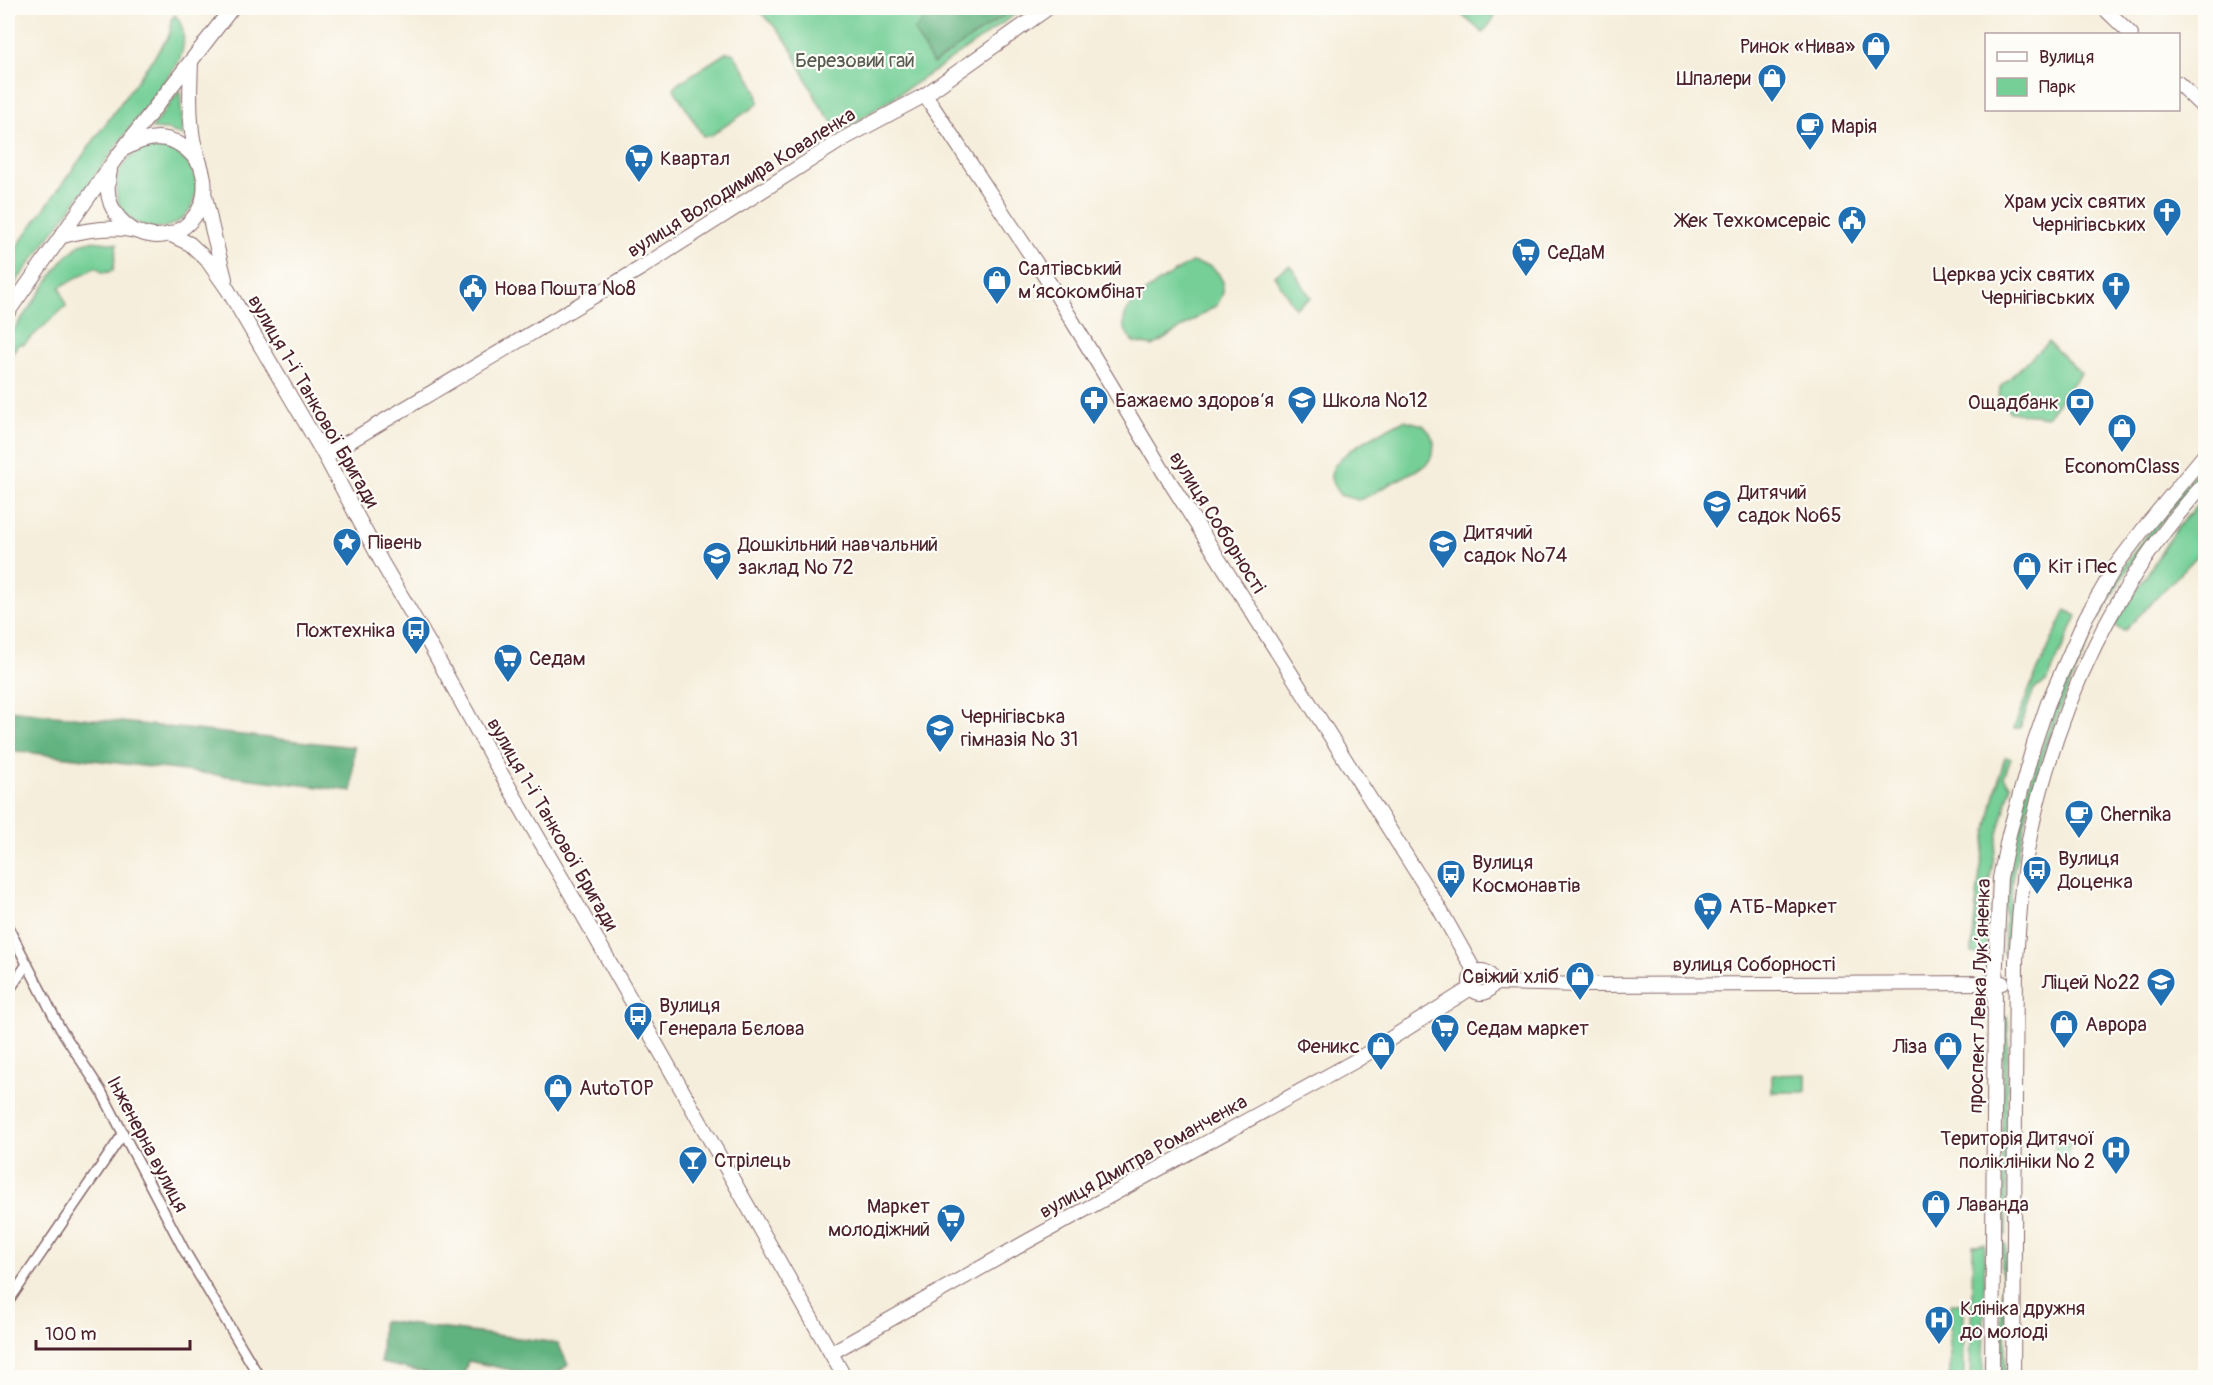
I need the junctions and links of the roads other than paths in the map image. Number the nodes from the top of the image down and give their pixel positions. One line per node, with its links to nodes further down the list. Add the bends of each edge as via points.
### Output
1 (232, 8): 5 (main road)
2 (1048, 8): 7 (main road, вулиця Володимира Коваленка)
3 (2104, 8): 4 (main road)
4 (2130, 33)
5 (191, 61): 9 (main road); 10 (main road, via 191,115)
6 (2180, 85): 8 (main road)
7 (925, 95): 18 (main road, вулиця Володимира Коваленка, via 843,139 641,268); 22 (main road, вулиця Соборності, via 1050,284)
8 (2205, 110)
9 (116, 158): 10 (main road, via 138,141 159,138 180,144); 12 (main road, via 107,180 110,204 123,224); 14 (main road)
10 (199, 164): 11 (main road)
11 (205, 192): 13 (main road, via 193,219); 15 (main road, вулиця 1-ї Танкової Бригади)
12 (133, 230): 13 (main road, via 157,236); 14 (main road, via 98,229)
13 (169, 234): 15 (main road, вулиця 1-ї Танкової Бригади, via 190,244 207,260)
14 (63, 236): 16 (main road)
15 (228, 290): 18 (main road, вулиця 1-ї Танкової Бригади)
16 (8, 312)
17 (2205, 453): 25 (main road, проспект Левка Лукʼяненка, via 2117,564 2086,617 2048,703 2021,790 2000,878)
18 (325, 456): 30 (main road, вулиця 1-ї Танкової Бригади, via 490,756)
19 (2205, 482): 24 (main road, проспект Левка Лукʼяненка, via 2124,591 2086,665 2065,717 2031,831 2021,894)
20 (8, 927): 21 (street, Інженерна вулиця)
21 (27, 964): 27 (street); 28 (street, Інженерна вулиця)
22 (1475, 972): 23 (main road, вулиця Соборності, via 1489,974); 26 (main road, via 1469,980)
23 (1492, 983): 25 (main road, вулиця Соборності); 26 (main road, вулиця Соборності, via 1483,993)
24 (2016, 983): 25 (main road, вулиця Соборності); 34 (main road, проспект Левка Лукʼяненка)
25 (1995, 984): 33 (main road, проспект Левка Лукʼяненка)
26 (1471, 988): 30 (main road, вулиця Дмитра Романченка, via 1354,1061)
27 (8, 992)
28 (123, 1134): 29 (street); 31 (street, Інженерна вулиця, via 184,1250)
29 (8, 1302)
30 (831, 1353): 32 (main road, вулиця 1-ї Танкової Бригади)
31 (260, 1377)
32 (845, 1377)
33 (1992, 1377)
34 (2013, 1377)

